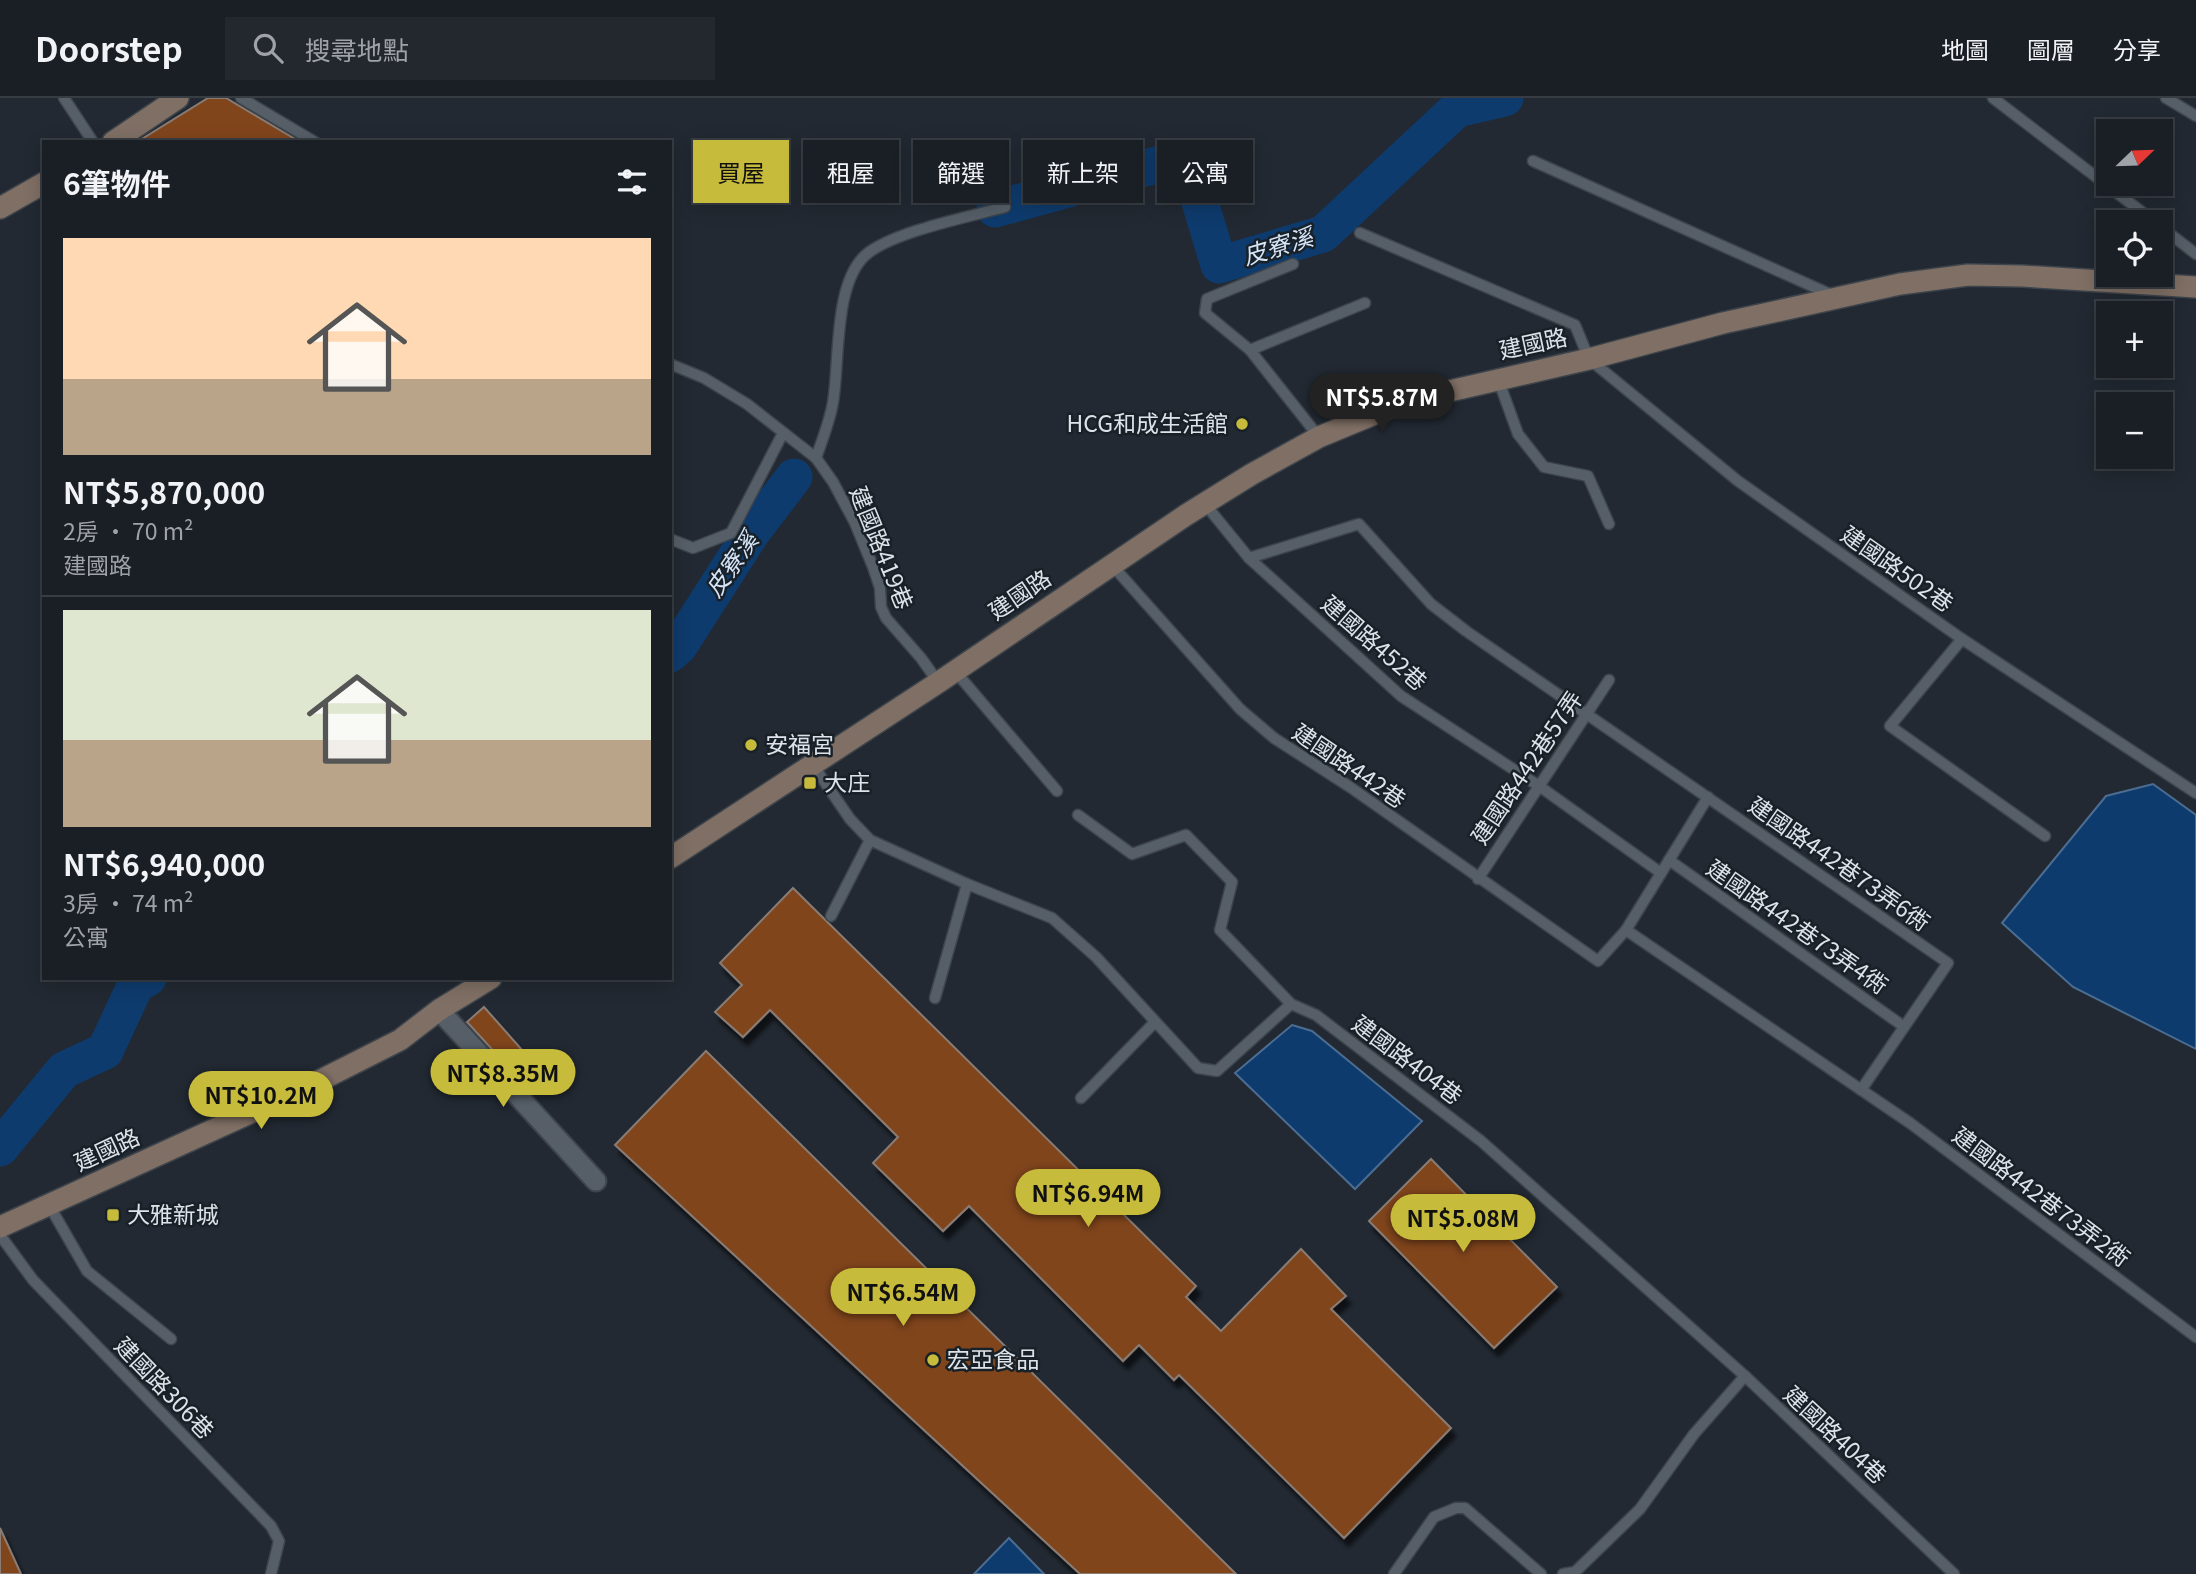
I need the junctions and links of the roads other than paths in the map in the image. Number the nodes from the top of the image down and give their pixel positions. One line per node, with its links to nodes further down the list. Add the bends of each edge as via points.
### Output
1 (64, 98): 7 (lane)
2 (241, 98): 9 (lane)
3 (1993, 98): 14 (lane)
4 (2166, 98): 6 (lane)
5 (170, 100): 8 (street)
6 (2196, 116)
7 (92, 140)
8 (116, 140)
9 (312, 140)
10 (1533, 161): 20 (lane)
11 (42, 184): 13 (street)
12 (1005, 207): 28 (lane, via 899,237 867,254 853,272 845,294 833,403)
13 (0, 208)
14 (2139, 210)
15 (1360, 233): 23 (lane, via 1575,325)
16 (2173, 236): 17 (lane)
17 (2196, 254)
18 (1293, 264): 22 (lane, via 1207,299 1205,313)
19 (2196, 287): 20 (street, 建國路, via 1968,275)
20 (1839, 298): 23 (street, 建國路)
21 (1364, 303): 22 (lane)
22 (1250, 350): 27 (lane)
23 (1589, 359): 25 (street, 建國路); 34 (lane, 建國路502巷, via 1738,481)
24 (672, 366): 26 (lane, 建國路419巷, via 736,397)
25 (1497, 378): 27 (street, 建國路, via 1406,401); 30 (lane, via 1518,434 1544,467 1588,476)
26 (783, 433): 28 (lane, 建國路419巷); 31 (lane, via 731,533 693,548)
27 (1319, 436): 29 (street, 建國路)
28 (816, 458): 35 (lane, 建國路419巷, via 855,523 880,588 886,618 921,658)
29 (1205, 503): 32 (lane, 建國路452巷); 33 (street, 建國路)
30 (1609, 524)
31 (672, 540)
32 (1249, 558): 37 (lane, 建國路442巷73弄6衖, via 1359,524 1431,604); 39 (lane, 建國路452巷, via 1401,696)
33 (1112, 565): 35 (street, 建國路); 49 (lane, 建國路442巷, via 1240,709 1273,738)
34 (1962, 639): 41 (lane, 建國路502巷); 44 (lane, via 1890,726)
35 (947, 677): 38 (street, 建國路); 40 (lane, 建國路419巷)
36 (1609, 680): 37 (lane, 建國路442巷57弄)
37 (1587, 713): 39 (lane, 建國路442巷57弄); 42 (lane, 建國路442巷73弄6衖)
38 (813, 765): 45 (lane, via 850,819); 46 (street, 建國路)
39 (1539, 786): 48 (lane, 建國路452巷); 49 (lane, 建國路442巷57弄)
40 (1057, 791)
41 (2196, 793)
42 (1708, 797): 47 (lane); 58 (lane, 建國路442巷73弄6衖, via 1948,963)
43 (1077, 815): 55 (lane, 建國路404巷, via 1132,854 1186,835 1233,882 1220,930)
44 (2045, 836)
45 (870, 839): 50 (lane); 51 (lane)
46 (672, 857)
47 (1669, 860): 48 (lane); 58 (lane, 建國路442巷73弄4衖)
48 (1661, 873): 52 (lane)
49 (1478, 879): 52 (lane, 建國路442巷, via 1598,961)
50 (967, 884): 54 (lane); 57 (lane, via 1052,918 1096,957)
51 (831, 916)
52 (1626, 930): 59 (lane, 建國路442巷73弄2衖)
53 (488, 980): 56 (street, 建國路)
54 (935, 998)
55 (1292, 1004): 57 (lane, via 1217,1071 1198,1069); 67 (lane, 建國路404巷, via 1316,1014 1481,1141)
56 (439, 1010): 61 (street); 62 (street, 建國路, via 400,1040 307,1087)
57 (1155, 1022): 60 (lane)
58 (1903, 1026): 59 (lane)
59 (1861, 1090): 65 (lane, 建國路442巷73弄2衖)
60 (1081, 1098)
61 (596, 1181)
62 (49, 1205): 63 (street, 建國路); 66 (lane, via 87,1271)
63 (0, 1227)
64 (0, 1235): 68 (lane, 建國路306巷, via 33,1280 271,1526 279,1541)
65 (2196, 1337)
66 (171, 1339)
67 (1745, 1376): 71 (lane, via 1694,1434 1640,1509 1575,1572); 72 (lane, 建國路404巷)
68 (271, 1574)
69 (1395, 1574): 70 (lane, via 1434,1517 1465,1508)
70 (1541, 1574)
71 (1563, 1574)
72 (1954, 1574)

